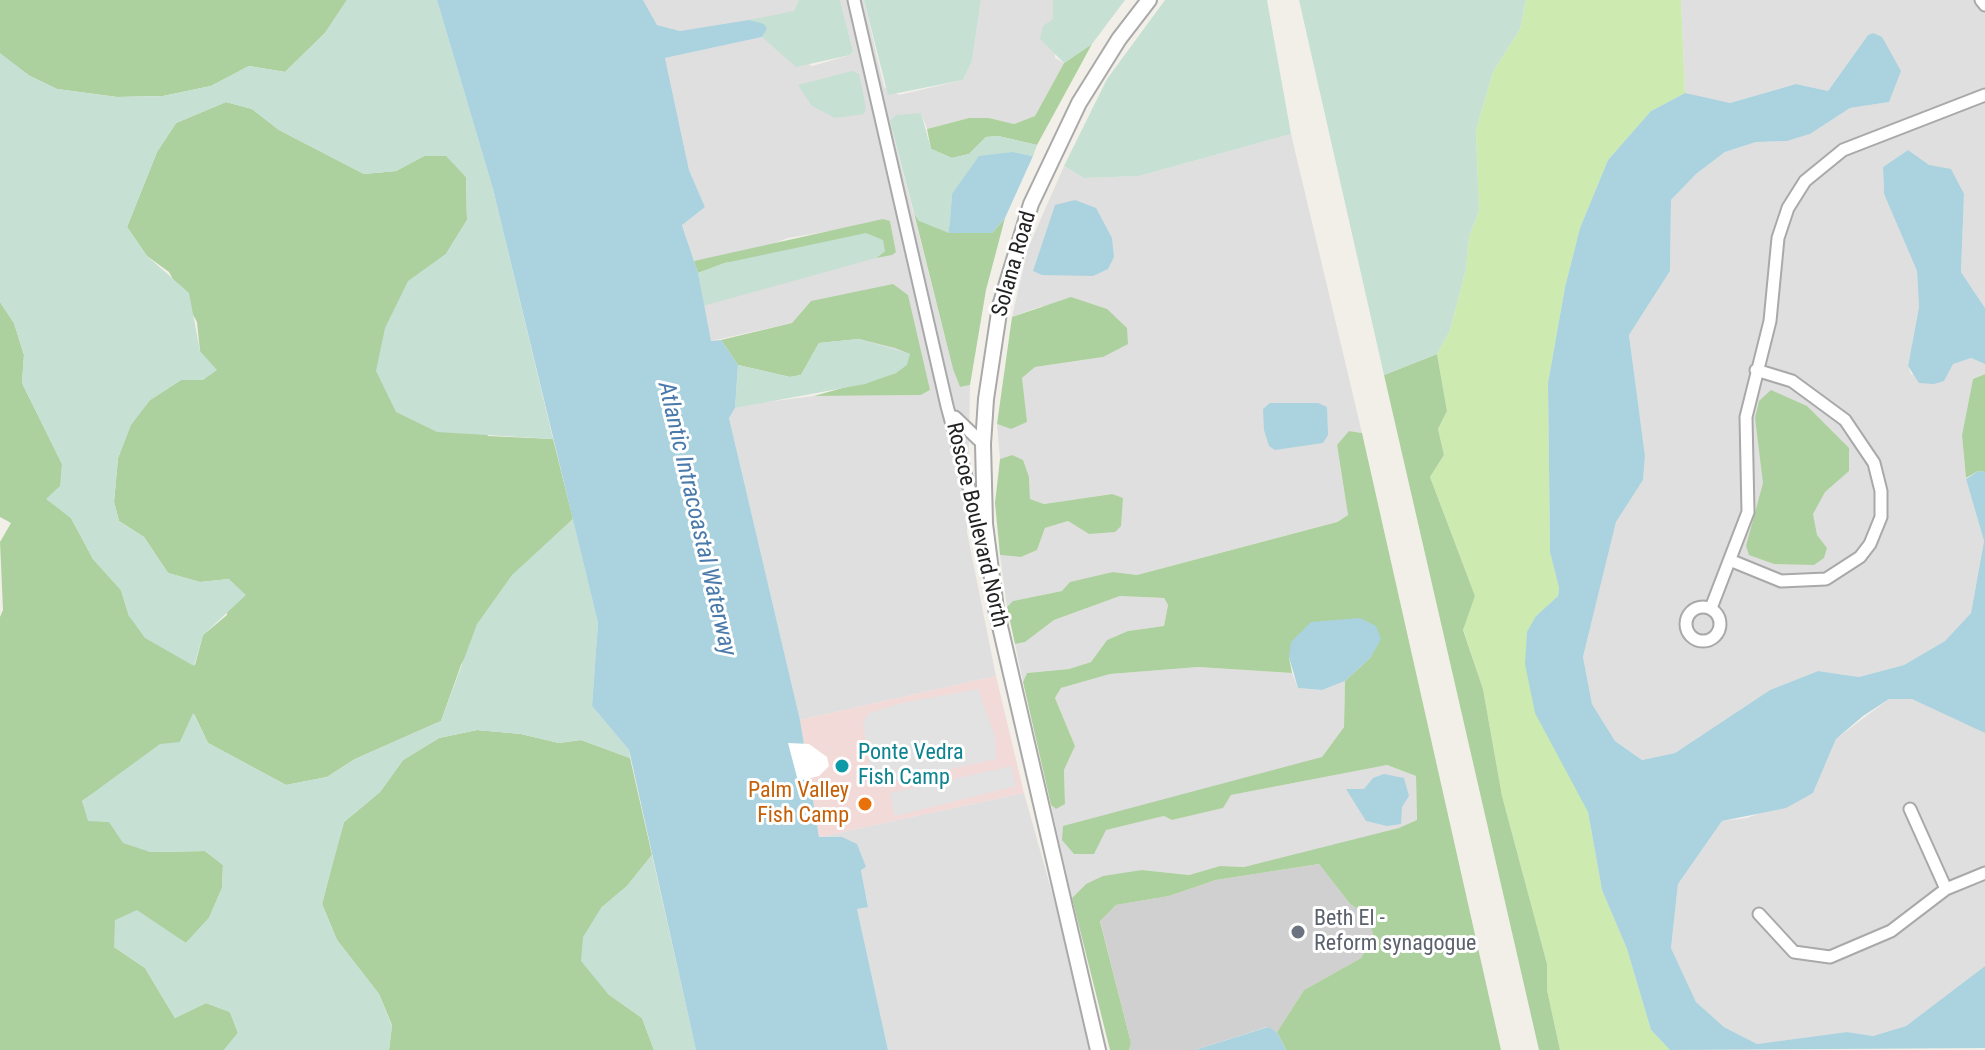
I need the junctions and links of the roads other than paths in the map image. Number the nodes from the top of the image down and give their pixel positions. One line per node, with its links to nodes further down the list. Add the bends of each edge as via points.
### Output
1 (854, 0): 7 (street, Roscoe Boulevard North)
2 (1149, 0): 8 (street, Solana Road, via 1079,103 1031,204 1000,306)
3 (1981, 0): 4 (street)
4 (1985, 5)
5 (1985, 95): 6 (street, via 1851,146 1805,181 1778,238 1770,321)
6 (1756, 370): 10 (street, via 1746,417 1748,512); 10 (street, via 1792,381 1845,420 1874,463 1881,517 1860,557 1826,579 1781,581)
7 (947, 406): 8 (street); 9 (street, Roscoe Boulevard North)
8 (983, 444): 9 (street, Solana Road)
9 (988, 559): 16 (street, Roscoe Boulevard North)
10 (1732, 561): 11 (street)
11 (1711, 608)
12 (1910, 809): 14 (street)
13 (1985, 873): 14 (street)
14 (1946, 889): 15 (street, via 1899,927 1830,957 1794,952)
15 (1759, 914)
16 (1098, 1050)

